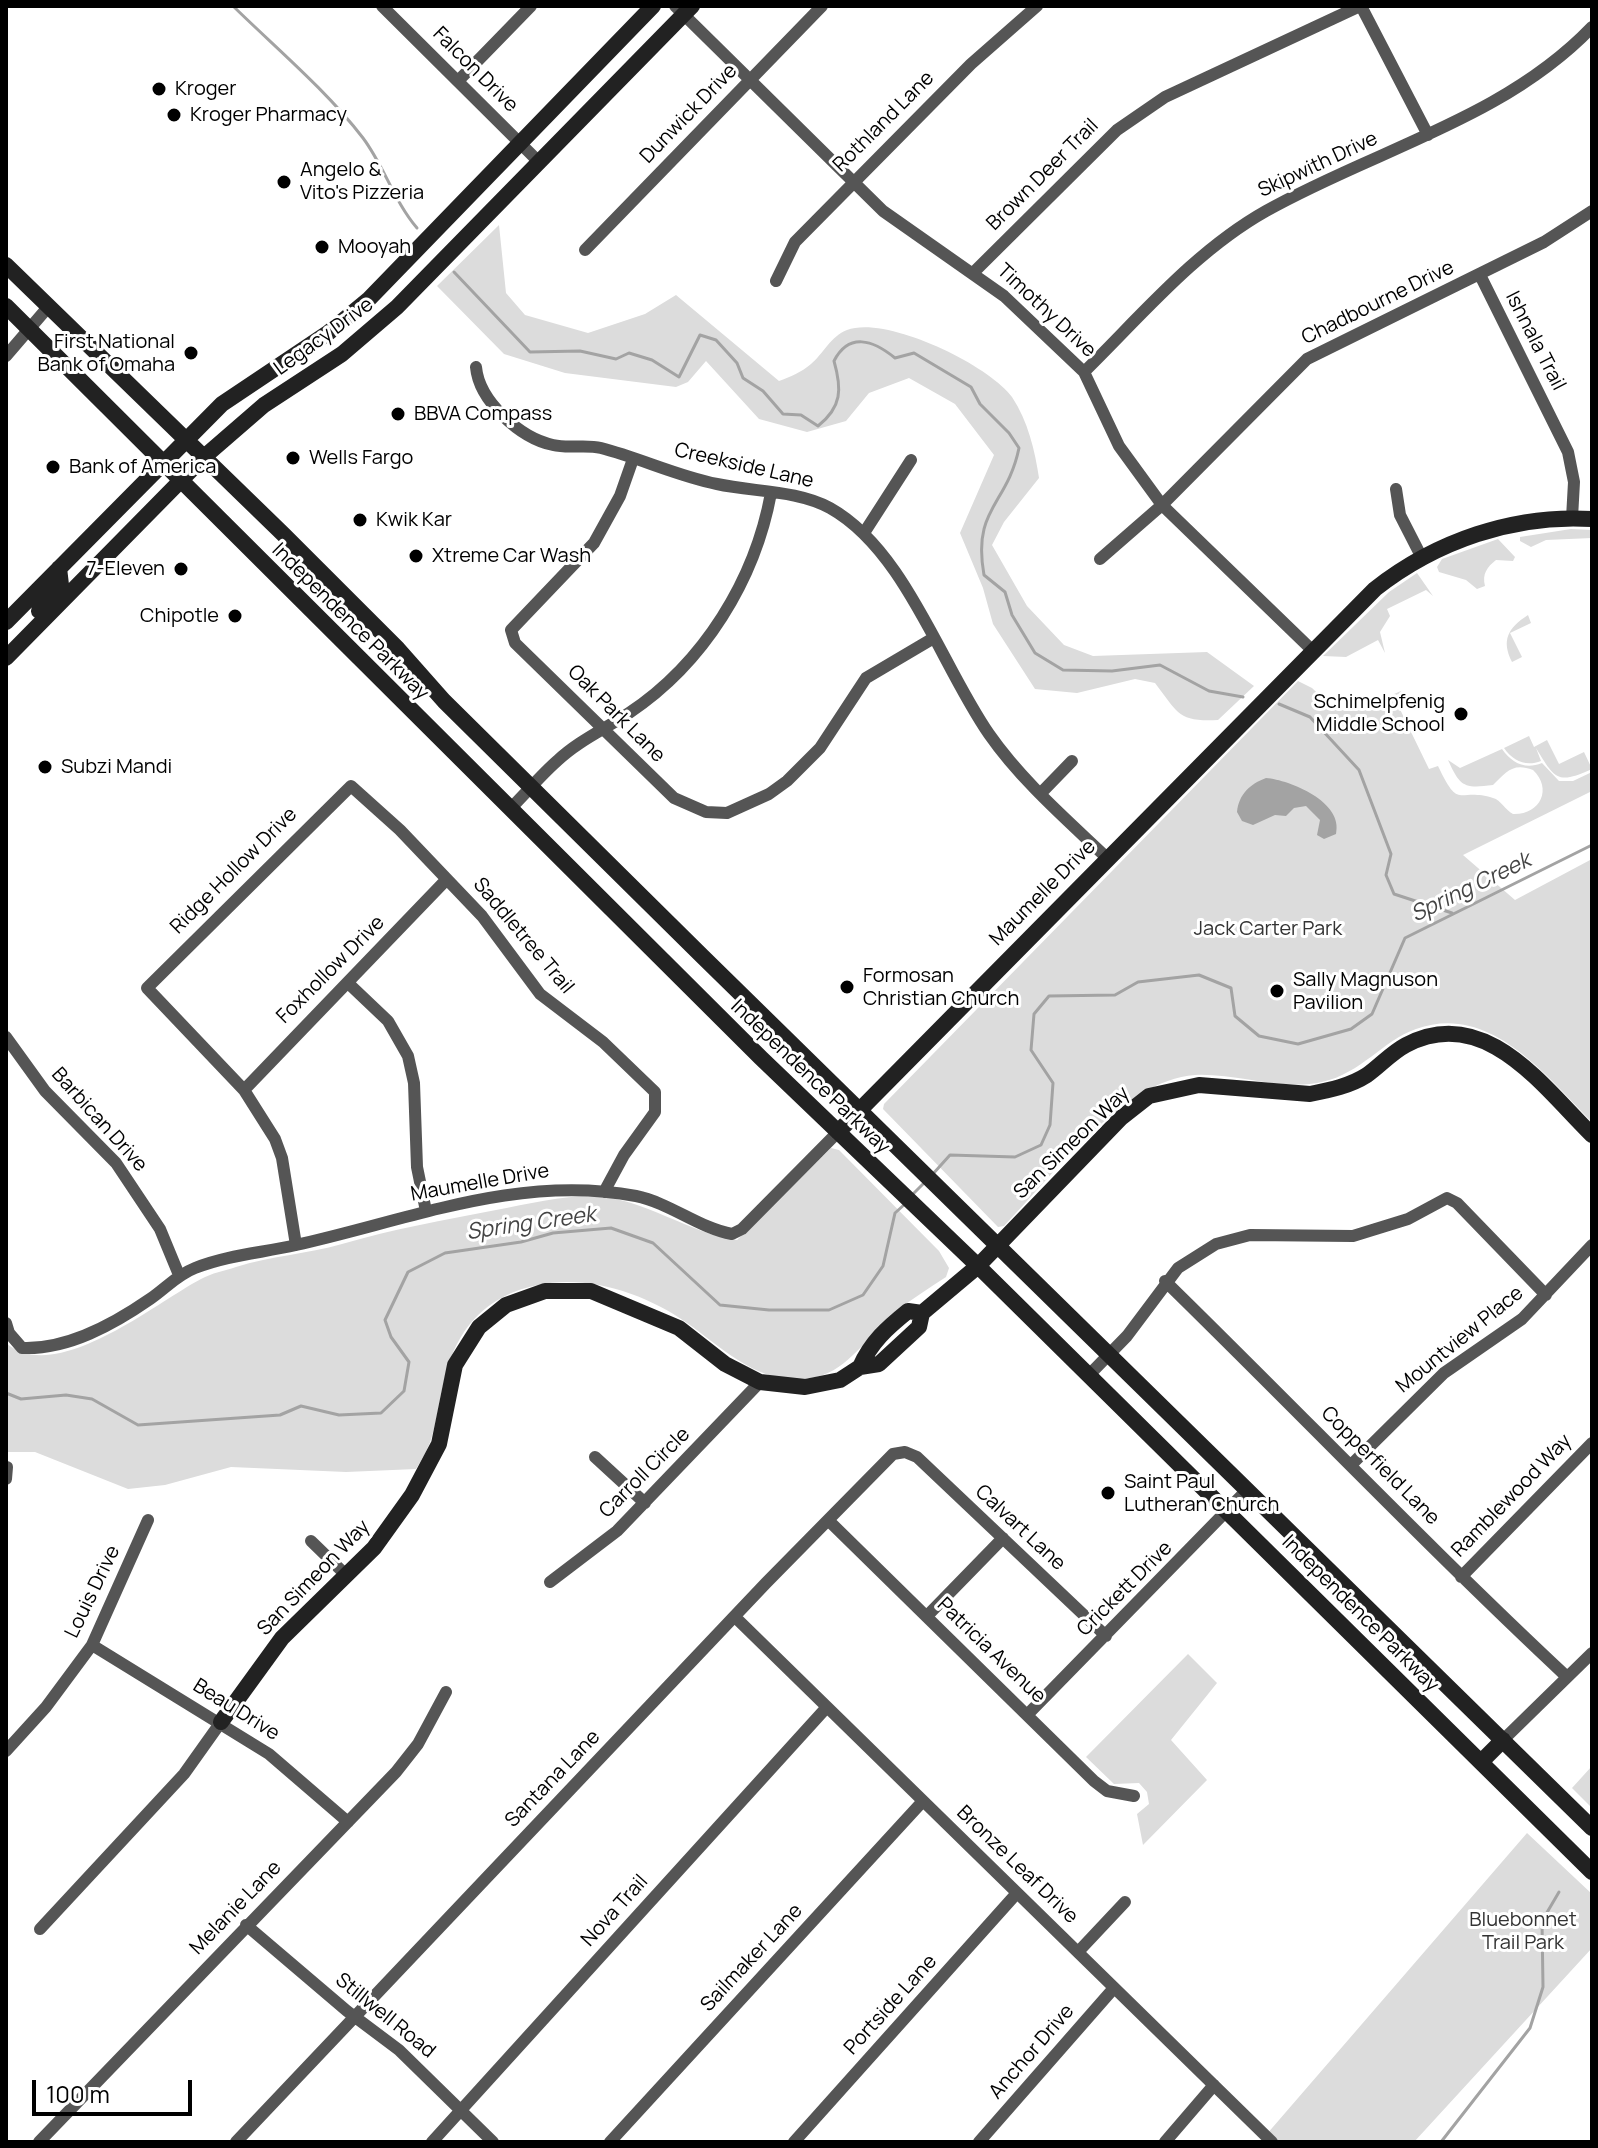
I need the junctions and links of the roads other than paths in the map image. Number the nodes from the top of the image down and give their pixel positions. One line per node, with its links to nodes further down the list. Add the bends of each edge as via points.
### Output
1 (382, 6): 10 (street, Falcon Drive)
2 (531, 6): 10 (street)
3 (653, 6): 12 (main road, Legacy Drive)
4 (822, 6): 9 (street, Dunwick Drive)
5 (1037, 6): 14 (street, Rothland Lane)
6 (1361, 6): 11 (street); 18 (street, Brown Deer Trail, via 1165,97 1117,130)
7 (684, 9): 9 (street, Timothy Drive); 13 (main road, Legacy Drive)
8 (1592, 27): 11 (street, Skipwith Drive, via 1535,76)
9 (749, 80): 14 (street, Timothy Drive); 16 (street, Dunwick Drive)
10 (458, 81): 12 (street, Falcon Drive)
11 (1428, 135): 28 (street, Skipwith Drive, via 1267,210 1224,238)
12 (521, 143): 13 (street, Falcon Drive); 24 (main road, Legacy Drive, via 368,300)
13 (540, 163): 25 (main road, Legacy Drive, via 397,307)
14 (852, 181): 18 (street, Timothy Drive, via 898,224); 20 (street, Rothland Lane, via 795,242)
15 (1592, 211): 19 (street, Chadbourne Drive)
16 (585, 250)
17 (6, 265): 22 (main road, Independence Parkway)
18 (974, 272): 28 (street, Timothy Drive)
19 (1480, 275): 37 (street, Chadbourne Drive, via 1307,359); 38 (street, Ishnala Trail, via 1568,452 1574,482)
20 (776, 281)
21 (6, 306): 23 (main road, Independence Parkway)
22 (49, 306): 23 (street); 29 (main road, Independence Parkway)
23 (31, 330): 26 (street); 33 (main road, Independence Parkway)
24 (328, 333): 25 (main road); 29 (main road, Legacy Drive, via 252,381)
25 (342, 354): 30 (main road, Legacy Drive, via 264,405)
26 (6, 356)
27 (476, 367): 31 (street, Creekside Lane, via 491,402 527,435 557,446 600,448)
28 (1084, 372): 37 (street, Timothy Drive, via 1119,446)
29 (185, 439): 30 (main road, Independence Parkway); 33 (main road, Legacy Drive)
30 (204, 457): 34 (main road, Legacy Drive); 44 (main road, Independence Parkway)
31 (633, 459): 36 (street, Creekside Lane, via 718,485); 51 (street, Oak Park Lane, via 594,543 511,630 515,643)
32 (911, 460): 40 (street)
33 (163, 463): 34 (main road, Independence Parkway); 43 (main road, Legacy Drive)
34 (180, 482): 45 (main road, Independence Parkway); 47 (main road, Legacy Drive)
35 (1396, 489): 41 (street, via 1400,515)
36 (771, 493): 40 (street, Creekside Lane, via 828,507); 51 (street, via 754,559 704,642 656,692)
37 (1162, 505): 42 (street, Chadbourne Drive); 49 (street, Timothy Drive)
38 (1572, 518): 39 (main road, Maumelle Drive); 41 (main road, Maumelle Drive, via 1479,533)
39 (1592, 519)
40 (864, 533): 48 (street, Creekside Lane, via 894,569)
41 (1421, 556): 49 (main road, Maumelle Drive, via 1375,589)
42 (1100, 559)
43 (59, 568): 46 (main road, Legacy Drive); 47 (main road, via 61,585 33,619)
44 (337, 589): 45 (main road); 54 (main road, Independence Parkway)
45 (314, 609): 56 (main road, Independence Parkway)
46 (6, 622)
47 (33, 630): 50 (main road, Legacy Drive)
48 (932, 639): 51 (street, Oak Park Lane, via 866,678 820,748 787,781 727,813 706,812 674,798); 55 (street, Creekside Lane, via 990,736)
49 (1312, 650): 57 (main road, Maumelle Drive)
50 (6, 658)
51 (603, 729): 54 (street, via 559,759)
52 (1072, 761): 55 (street)
53 (351, 786): 58 (street, Saddletree Trail); 61 (street, Ridge Hollow Drive, via 147,988)
54 (532, 786): 56 (street); 62 (main road, Independence Parkway)
55 (1041, 793): 57 (street, Creekside Lane)
56 (510, 809): 63 (main road, Independence Parkway)
57 (1106, 857): 62 (main road, Maumelle Drive)
58 (447, 879): 59 (street, Foxhollow Drive); 65 (street, Saddletree Trail, via 540,994 603,1042 655,1092 655,1112)
59 (348, 983): 61 (street, Foxhollow Drive); 66 (street, via 388,1021 408,1056)
60 (6, 1037): 71 (street, Barbican Drive, via 45,1091 116,1163 160,1229)
61 (244, 1090): 68 (street, via 282,1158)
62 (859, 1110): 63 (main road, Maumelle Drive); 67 (main road, Independence Parkway)
63 (838, 1132): 65 (street, Maumelle Drive, via 732,1234 639,1197); 70 (main road, Independence Parkway)
64 (1592, 1135): 67 (main road, San Simeon Way, via 1503,1048 1440,1034 1408,1043 1367,1075 1310,1094 1199,1085 1149,1096 1121,1118)
65 (604, 1192): 66 (street, Maumelle Drive, via 532,1190)
66 (426, 1211): 68 (street, Maumelle Drive)
67 (999, 1244): 70 (main road, San Simeon Way); 75 (main road, Independence Parkway)
68 (296, 1245): 71 (street, Maumelle Drive, via 232,1255)
69 (1592, 1245): 73 (street, Mountview Place)
70 (978, 1266): 76 (main road, Independence Parkway); 77 (main road, San Simeon Way, via 922,1313 908,1311 869,1347 860,1367 840,1380 805,1387)
71 (179, 1275): 74 (street, Maumelle Drive, via 101,1328 46,1347 22,1348)
72 (1165, 1281): 73 (street, via 1199,1253 1232,1239 1353,1236 1408,1219 1447,1198); 75 (street); 81 (street, Copperfield Lane)
73 (1546, 1295): 81 (street, Mountview Place, via 1505,1333 1444,1373)
74 (6, 1323)
75 (1110, 1353): 76 (street); 84 (main road, Independence Parkway)
76 (1089, 1375): 86 (main road, Independence Parkway)
77 (760, 1382): 85 (street, Carroll Circle); 91 (main road, San Simeon Way, via 725,1364 679,1328 591,1291 545,1291 506,1305 479,1327 455,1365 439,1444 426,1472 374,1548)
78 (1592, 1443): 92 (street, Ramblewood Way)
79 (905, 1452): 88 (street, Santana Lane, via 887,1458); 89 (street, Calvart Lane, via 917,1457)
80 (595, 1457): 85 (street)
81 (1352, 1464): 92 (street, Copperfield Lane)
82 (7, 1467): 83 (street)
83 (6, 1479)
84 (1248, 1489): 86 (street, Crickett Drive); 98 (main road, Independence Parkway)
85 (645, 1503): 93 (street, Carroll Circle, via 588,1556)
86 (1228, 1512): 96 (street, Crickett Drive); 100 (main road, Independence Parkway)
87 (148, 1520): 97 (street, Louis Drive)
88 (828, 1520): 94 (street, Patricia Avenue); 95 (street, Santana Lane)
89 (1003, 1538): 94 (street); 96 (street, Calvart Lane)
90 (311, 1541): 91 (street)
91 (347, 1576): 105 (main road, San Simeon Way, via 282,1638)
92 (1461, 1577): 101 (street, Copperfield Lane)
93 (550, 1582)
94 (927, 1616): 104 (street, Patricia Avenue)
95 (735, 1617): 103 (street, Bronze Leaf Drive); 120 (street, Santana Lane)
96 (1106, 1636): 104 (street, Crickett Drive)
97 (92, 1645): 105 (street, Beau Drive); 107 (street, Louis Drive)
98 (1411, 1649): 100 (main road); 106 (main road, Independence Parkway)
99 (1592, 1653): 101 (street)
100 (1388, 1671): 108 (main road, Independence Parkway)
101 (1567, 1677): 106 (street)
102 (446, 1692): 111 (street, Melanie Lane, via 418,1744)
103 (827, 1707): 110 (street, Bronze Leaf Drive); 122 (street, Nova Trail)
104 (1028, 1714): 109 (street, Patricia Avenue, via 1094,1781 1107,1791)
105 (221, 1722): 111 (street, Beau Drive, via 269,1754); 117 (street, San Simeon Way, via 184,1774)
106 (1503, 1740): 108 (main road); 112 (main road, Independence Parkway)
107 (6, 1751)
108 (1481, 1762): 113 (main road, Independence Parkway)
109 (1134, 1796)
110 (923, 1801): 114 (street, Bronze Leaf Drive); 127 (street, Sailmaker Lane)
111 (348, 1822): 116 (street, Melanie Lane)
112 (1592, 1828)
113 (1592, 1872)
114 (1017, 1893): 118 (street, Bronze Leaf Drive); 128 (street, Portside Lane)
115 (1125, 1902): 118 (street)
116 (246, 1925): 120 (street, Stillwell Road); 123 (street, Melanie Lane)
117 (40, 1929)
118 (1078, 1952): 119 (street, Bronze Leaf Drive)
119 (1114, 1988): 121 (street, Bronze Leaf Drive); 129 (street, Anchor Drive)
120 (356, 2016): 122 (street, Stillwell Road); 124 (street, Santana Lane)
121 (1214, 2085): 130 (street); 131 (street, Bronze Leaf Drive)
122 (461, 2111): 125 (street, Nova Trail); 126 (street, Stillwell Road)
123 (39, 2142)
124 (236, 2142)
125 (432, 2142)
126 (493, 2142)
127 (610, 2142)
128 (794, 2142)
129 (979, 2142)
130 (1165, 2142)
131 (1272, 2142)

